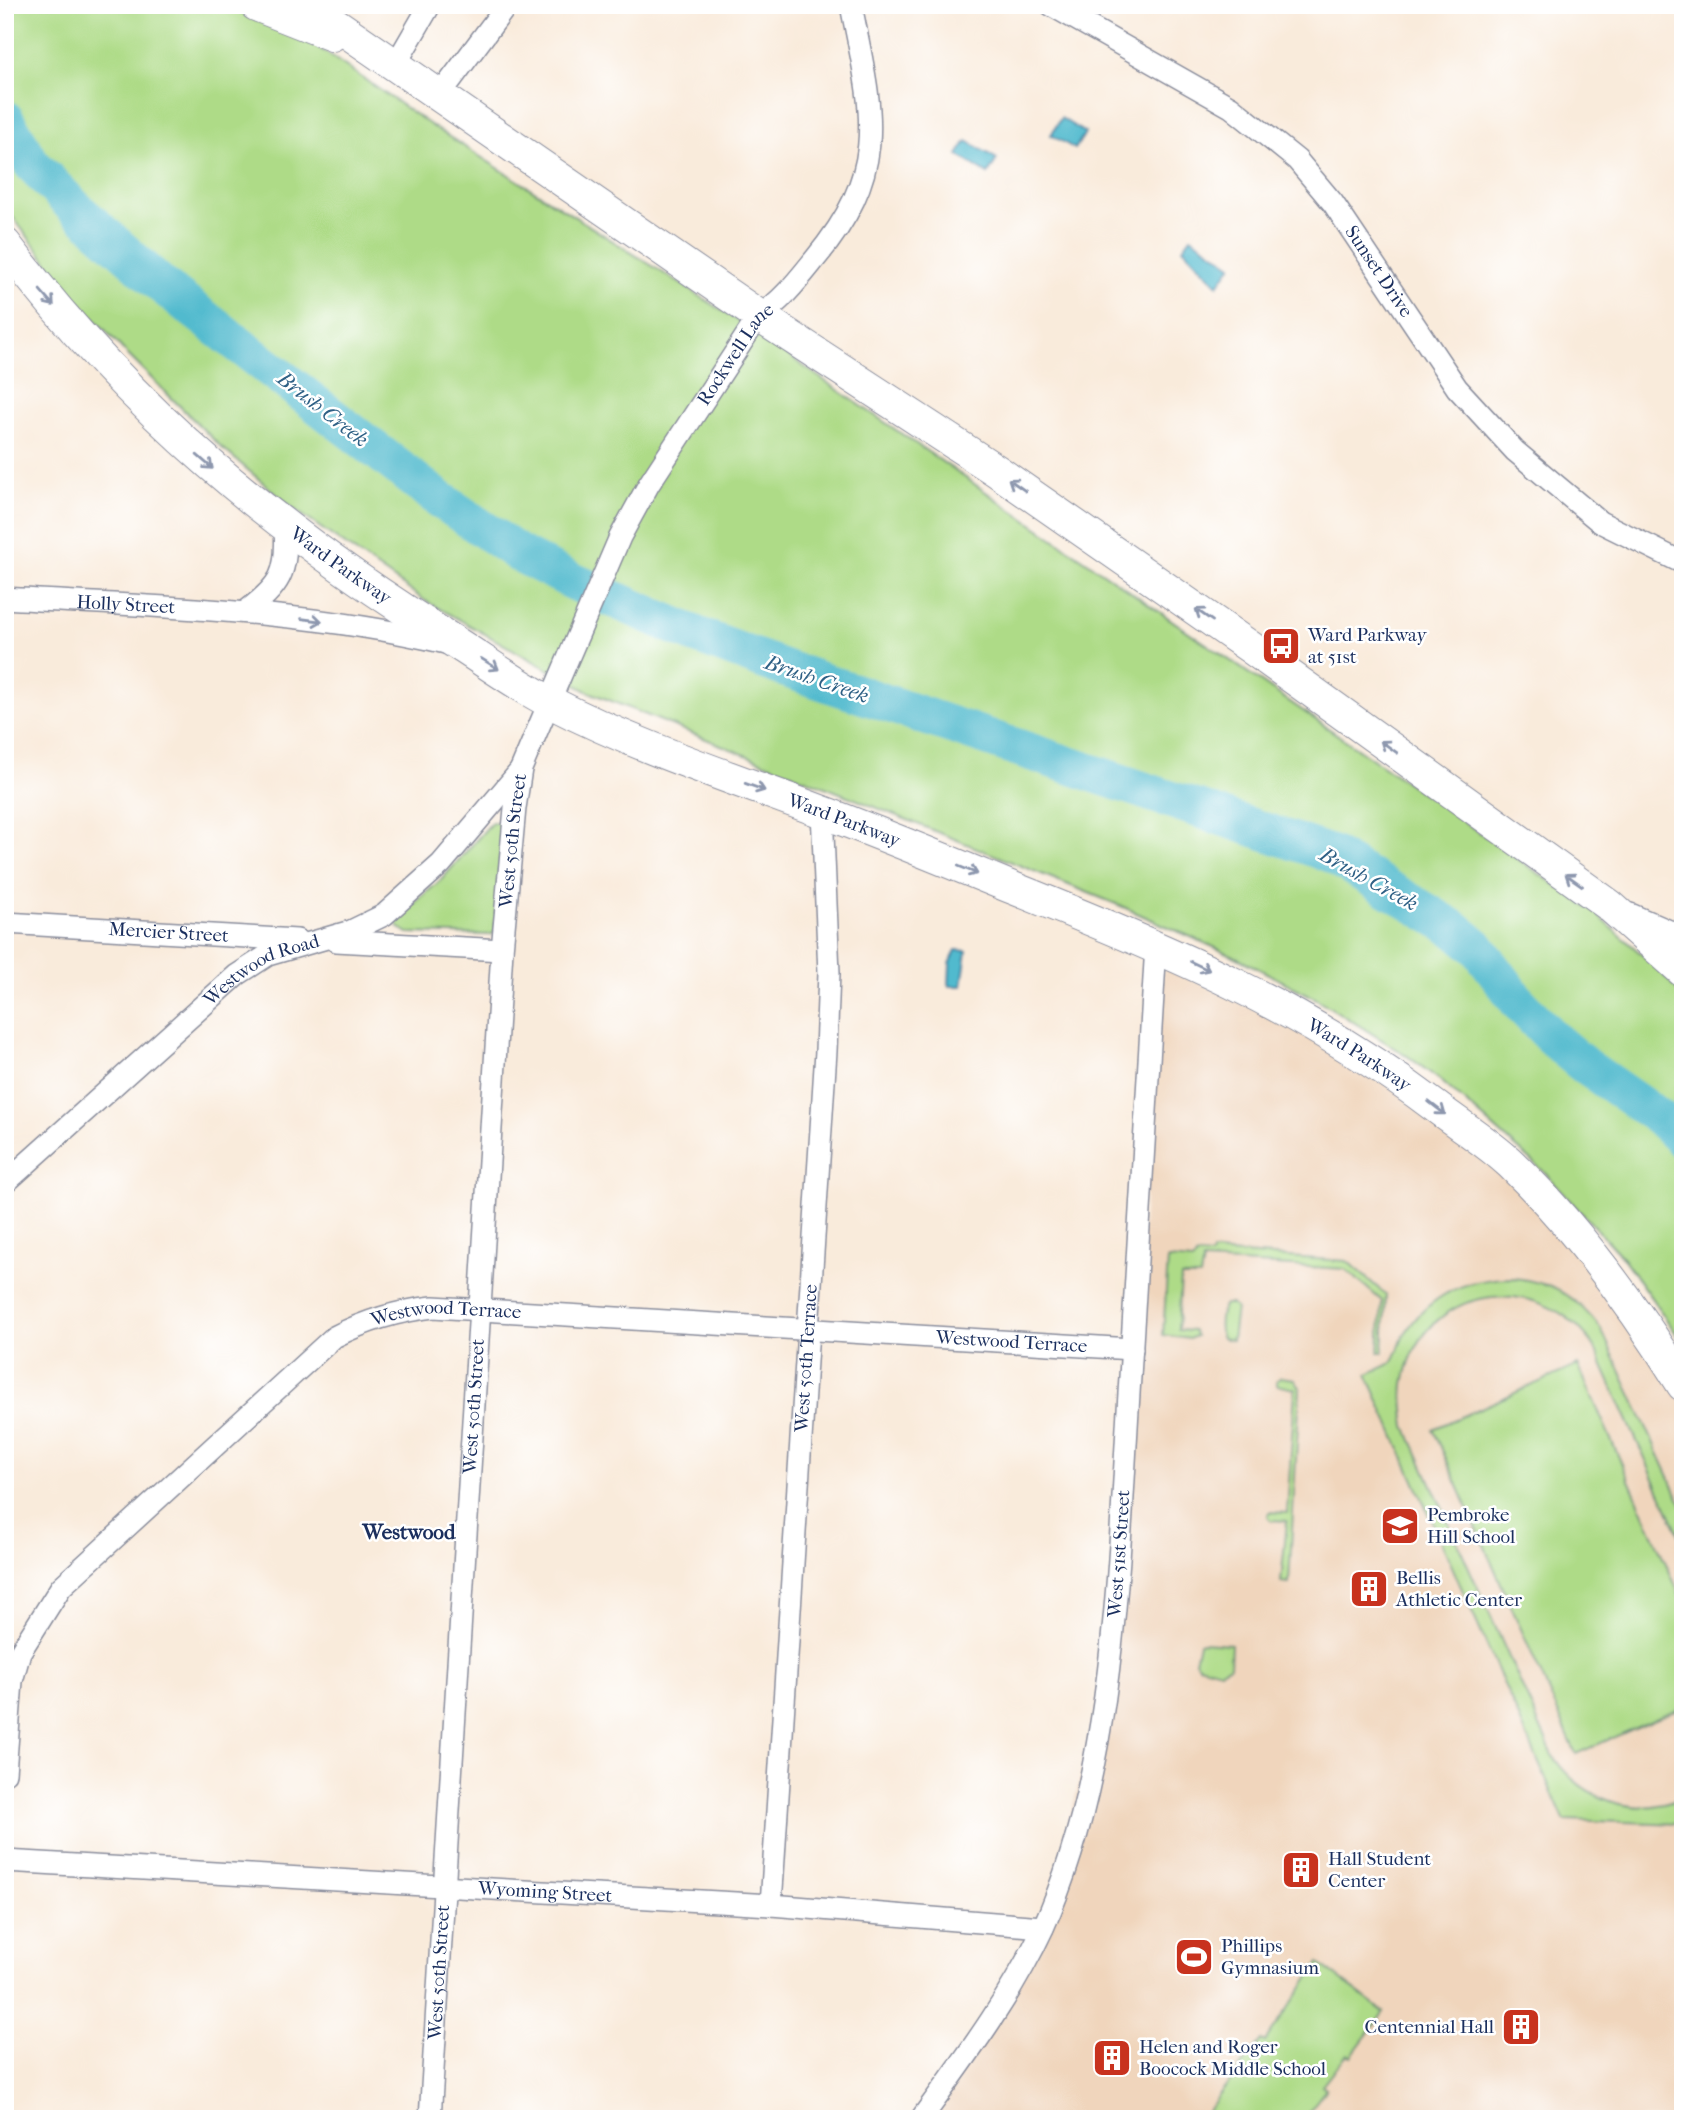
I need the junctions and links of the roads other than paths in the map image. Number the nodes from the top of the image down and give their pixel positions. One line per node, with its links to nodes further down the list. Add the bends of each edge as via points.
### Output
1 (256, 5): 7 (highway)
2 (308, 5): 7 (highway)
3 (430, 5): 7 (street)
4 (507, 5): 8 (street)
5 (851, 5): 10 (street, Rockwell Lane, via 872,110 865,172 852,208 831,240 777,304)
6 (1051, 5): 12 (street, Sunset Drive, via 1231,107 1297,160 1333,203 1457,388 1515,451 1600,522)
7 (382, 58): 8 (highway)
8 (439, 96): 10 (highway)
9 (5, 244): 11 (highway, Ward Parkway, one-way to 11, via 115,376 201,459)
10 (760, 316): 16 (street, Rockwell Lane, via 674,442 620,537); 19 (highway, one-way to 10, via 1250,646)
11 (285, 528): 14 (street, via 287,555 282,575 271,592); 15 (highway, Ward Parkway)
12 (1683, 563)
13 (5, 598): 14 (street, Holly Street)
14 (245, 612): 15 (street, Holly Street, one-way to 15, via 378,627)
15 (454, 642): 16 (highway, Ward Parkway, one-way to 16)
16 (549, 702): 17 (street, West 50th Street); 18 (highway, Ward Parkway, one-way to 18, via 691,764)
17 (521, 769): 22 (street, Westwood Road, via 441,864 384,915 351,931); 24 (street, West 50th Street, via 510,836)
18 (822, 811): 23 (highway, Ward Parkway, one-way to 23); 28 (street, West 50th Terrace, via 828,973)
19 (1609, 905): 21 (street); 25 (highway)
20 (5, 923): 22 (street, Mercier Street)
21 (1683, 937)
22 (316, 940): 24 (street, Mercier Street); 26 (street, Westwood Road, via 268,955 237,975)
23 (1156, 945): 29 (street, West 51st Street); 30 (highway, Ward Parkway, one-way to 30, via 1261,995 1393,1074 1509,1162 1604,1267)
24 (502, 950): 27 (street, West 50th Street)
25 (1683, 971)
26 (5, 1183)
27 (481, 1310): 28 (street, Westwood Terrace); 31 (street, Westwood Terrace, via 401,1310 334,1337 61,1587 20,1652 12,1681); 33 (street, West 50th Street)
28 (809, 1329): 29 (street, Westwood Terrace); 34 (street, West 50th Terrace)
29 (1132, 1349): 35 (street, West 51st Street, via 1119,1569 1101,1713 1081,1821)
30 (1683, 1385)
31 (5, 1773)
32 (5, 1861): 33 (street, Wyoming Street)
33 (446, 1888): 34 (street, Wyoming Street); 36 (street, West 50th Street)
34 (771, 1905): 35 (street, Wyoming Street)
35 (1043, 1927): 37 (street, West 51st Street, via 995,2017)
36 (430, 2119)
37 (921, 2119)

